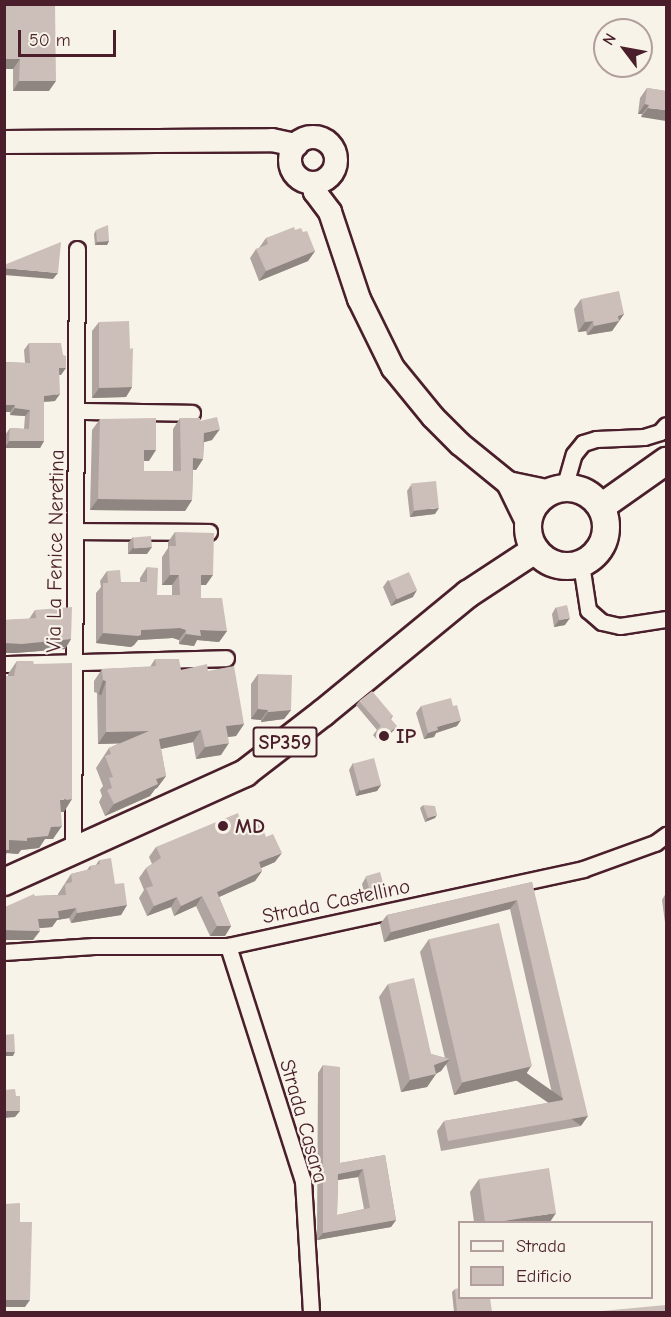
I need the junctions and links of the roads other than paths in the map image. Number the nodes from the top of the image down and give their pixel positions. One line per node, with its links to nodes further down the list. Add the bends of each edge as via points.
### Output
1 (4, 142): 2 (street, via 272,140)
2 (296, 145): 3 (street, via 290,159 293,174 306,183); 3 (street, via 316,137 330,144 336,158 333,173)
3 (320, 181): 9 (street, via 315,192 330,212 359,299 393,368 433,417)
4 (77, 249): 5 (street, Via La Fenice Neretina)
5 (78, 411): 6 (street); 13 (street, Via La Fenice Neretina)
6 (192, 413)
7 (666, 425): 10 (street, via 660,432 644,437 583,443)
8 (666, 461): 11 (main road)
9 (508, 483): 10 (street); 12 (street)
10 (557, 490): 11 (main road, via 585,492); 12 (main road, via 540,500)
11 (601, 507): 16 (main road, via 604,540 591,558)
12 (528, 524): 15 (main road)
13 (76, 531): 14 (street); 19 (street, Via La Fenice Neretina)
14 (209, 532)
15 (535, 550): 16 (main road, via 556,565); 22 (main road, SP359, via 468,594 245,772)
16 (581, 564): 17 (street, via 588,610 602,622 620,626)
17 (666, 619)
18 (226, 658): 19 (street)
19 (75, 662): 20 (street); 22 (street, Via La Fenice Neretina)
20 (4, 664)
21 (666, 835): 24 (street, Strada Castellino, via 655,843 583,869)
22 (73, 852): 23 (main road, SP359)
23 (4, 882)
24 (228, 946): 25 (street, Strada Castellino, via 94,946); 26 (street, Strada Casara, via 303,1180)
25 (4, 952)
26 (311, 1312)

